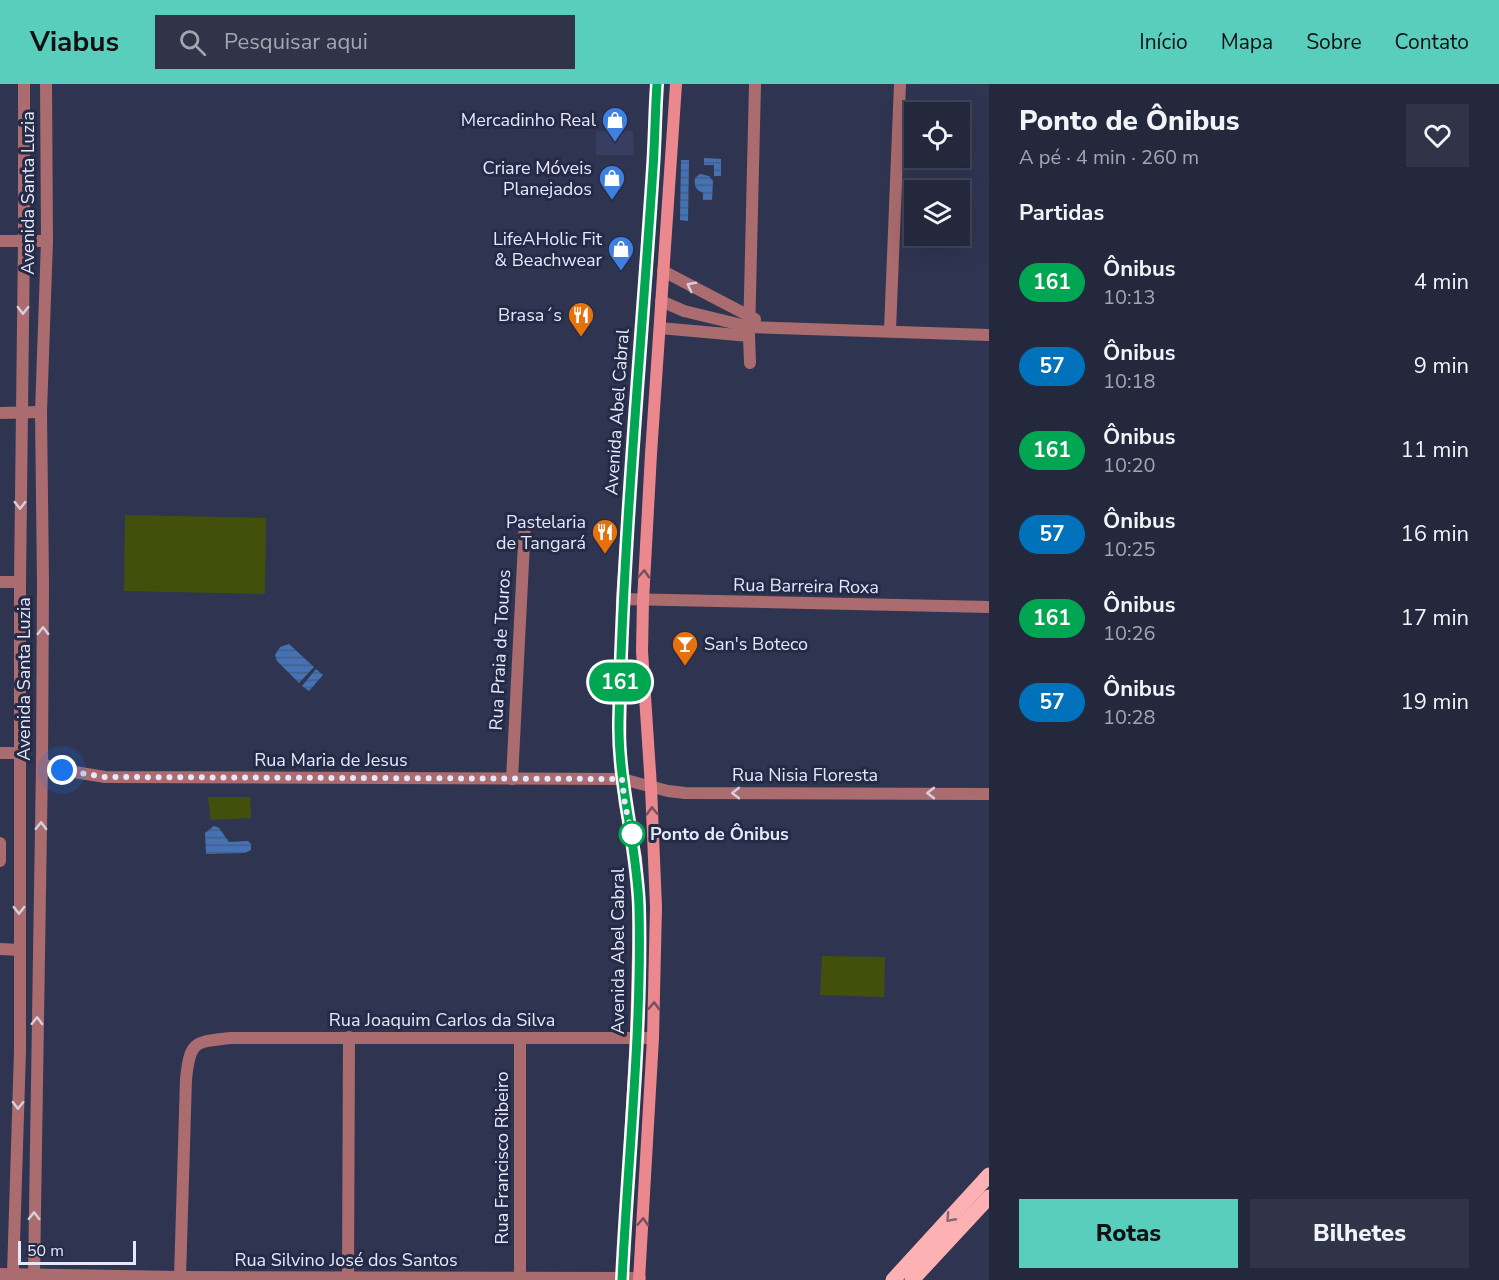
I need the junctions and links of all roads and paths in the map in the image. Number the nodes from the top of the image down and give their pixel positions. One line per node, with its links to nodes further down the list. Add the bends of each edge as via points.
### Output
1 (24, 84): 8 (street, Avenida Santa Luzia)
2 (46, 84): 9 (street, Avenida Santa Luzia)
3 (657, 84): 23 (main road, Avenida Abel Cabral)
4 (676, 84): 10 (main road, Avenida Abel Cabral)
5 (755, 84): 12 (street)
6 (900, 84): 14 (street)
7 (0, 241): 8 (street)
8 (24, 241): 9 (street); 17 (street, Avenida Santa Luzia, one-way to 17)
9 (47, 241): 18 (street, Avenida Santa Luzia)
10 (663, 271): 11 (main road, Avenida Abel Cabral); 12 (street, one-way to 10)
11 (661, 301): 12 (street, via 684,311); 13 (main road, Avenida Abel Cabral)
12 (750, 326): 13 (street); 14 (street); 16 (street)
13 (660, 328): 24 (main road, Avenida Abel Cabral, one-way to 13)
14 (890, 330): 15 (street)
15 (989, 335)
16 (750, 363)
17 (21, 412): 18 (street); 19 (street); 22 (street, Avenida Santa Luzia, one-way to 22)
18 (41, 412): 28 (street, Avenida Santa Luzia, one-way to 18)
19 (0, 413)
20 (525, 523): 29 (street, Rua Praia de Touros)
21 (0, 582): 22 (street)
22 (20, 582): 27 (street, Avenida Santa Luzia)
23 (622, 599): 24 (street, Rua Barreira Roxa); 30 (main road, Avenida Abel Cabral)
24 (643, 601): 25 (street, Rua Barreira Roxa); 32 (main road, Avenida Abel Cabral, via 642,651)
25 (989, 607)
26 (0, 753): 27 (street)
27 (20, 753): 37 (street, Avenida Santa Luzia, one-way to 37)
28 (42, 764): 29 (street, Rua Maria de Jesus, via 105,777); 46 (street, Avenida Santa Luzia, one-way to 28)
29 (512, 779): 30 (street, Rua Maria de Jesus)
30 (622, 779): 32 (street, Rua Nisia Floresta); 40 (main road, Avenida Abel Cabral, via 638,884)
31 (989, 786): 33 (street)
32 (651, 787): 33 (street, Rua Nisia Floresta, one-way to 32, via 685,793); 41 (main road, Avenida Abel Cabral, one-way to 32, via 656,907)
33 (989, 794)
34 (0, 843): 35 (street)
35 (0, 861)
36 (0, 949): 37 (street)
37 (19, 950): 45 (street, Avenida Santa Luzia, one-way to 45)
38 (349, 1037): 39 (street, Rua Joaquim Carlos da Silva); 47 (street); 49 (street, Rua Joaquim Carlos da Silva, via 230,1038 201,1042 192,1048 188,1063)
39 (520, 1038): 40 (street, Rua Joaquim Carlos da Silva); 50 (street, Rua Francisco Ribeiro)
40 (636, 1038): 41 (street, Rua Joaquim Carlos da Silva); 51 (main road, Avenida Abel Cabral)
41 (653, 1038): 52 (main road, Avenida Abel Cabral, one-way to 41)
42 (989, 1175): 53 (main road, one-way to 53)
43 (989, 1197): 54 (main road)
44 (0, 1274): 45 (street, Rua Silvino José dos Santos)
45 (14, 1274): 46 (street, Rua Silvino José dos Santos)
46 (34, 1274): 48 (street, Rua Silvino José dos Santos)
47 (348, 1276): 49 (street, Rua Silvino José dos Santos); 50 (street, Rua Silvino José dos Santos)
48 (53, 1277): 49 (street, Rua Silvino José dos Santos)
49 (180, 1277)
50 (520, 1279): 51 (street, Rua Silvino José dos Santos)
51 (622, 1279): 52 (street, Rua Silvino José dos Santos)
52 (640, 1279)
53 (893, 1280)
54 (912, 1280)

